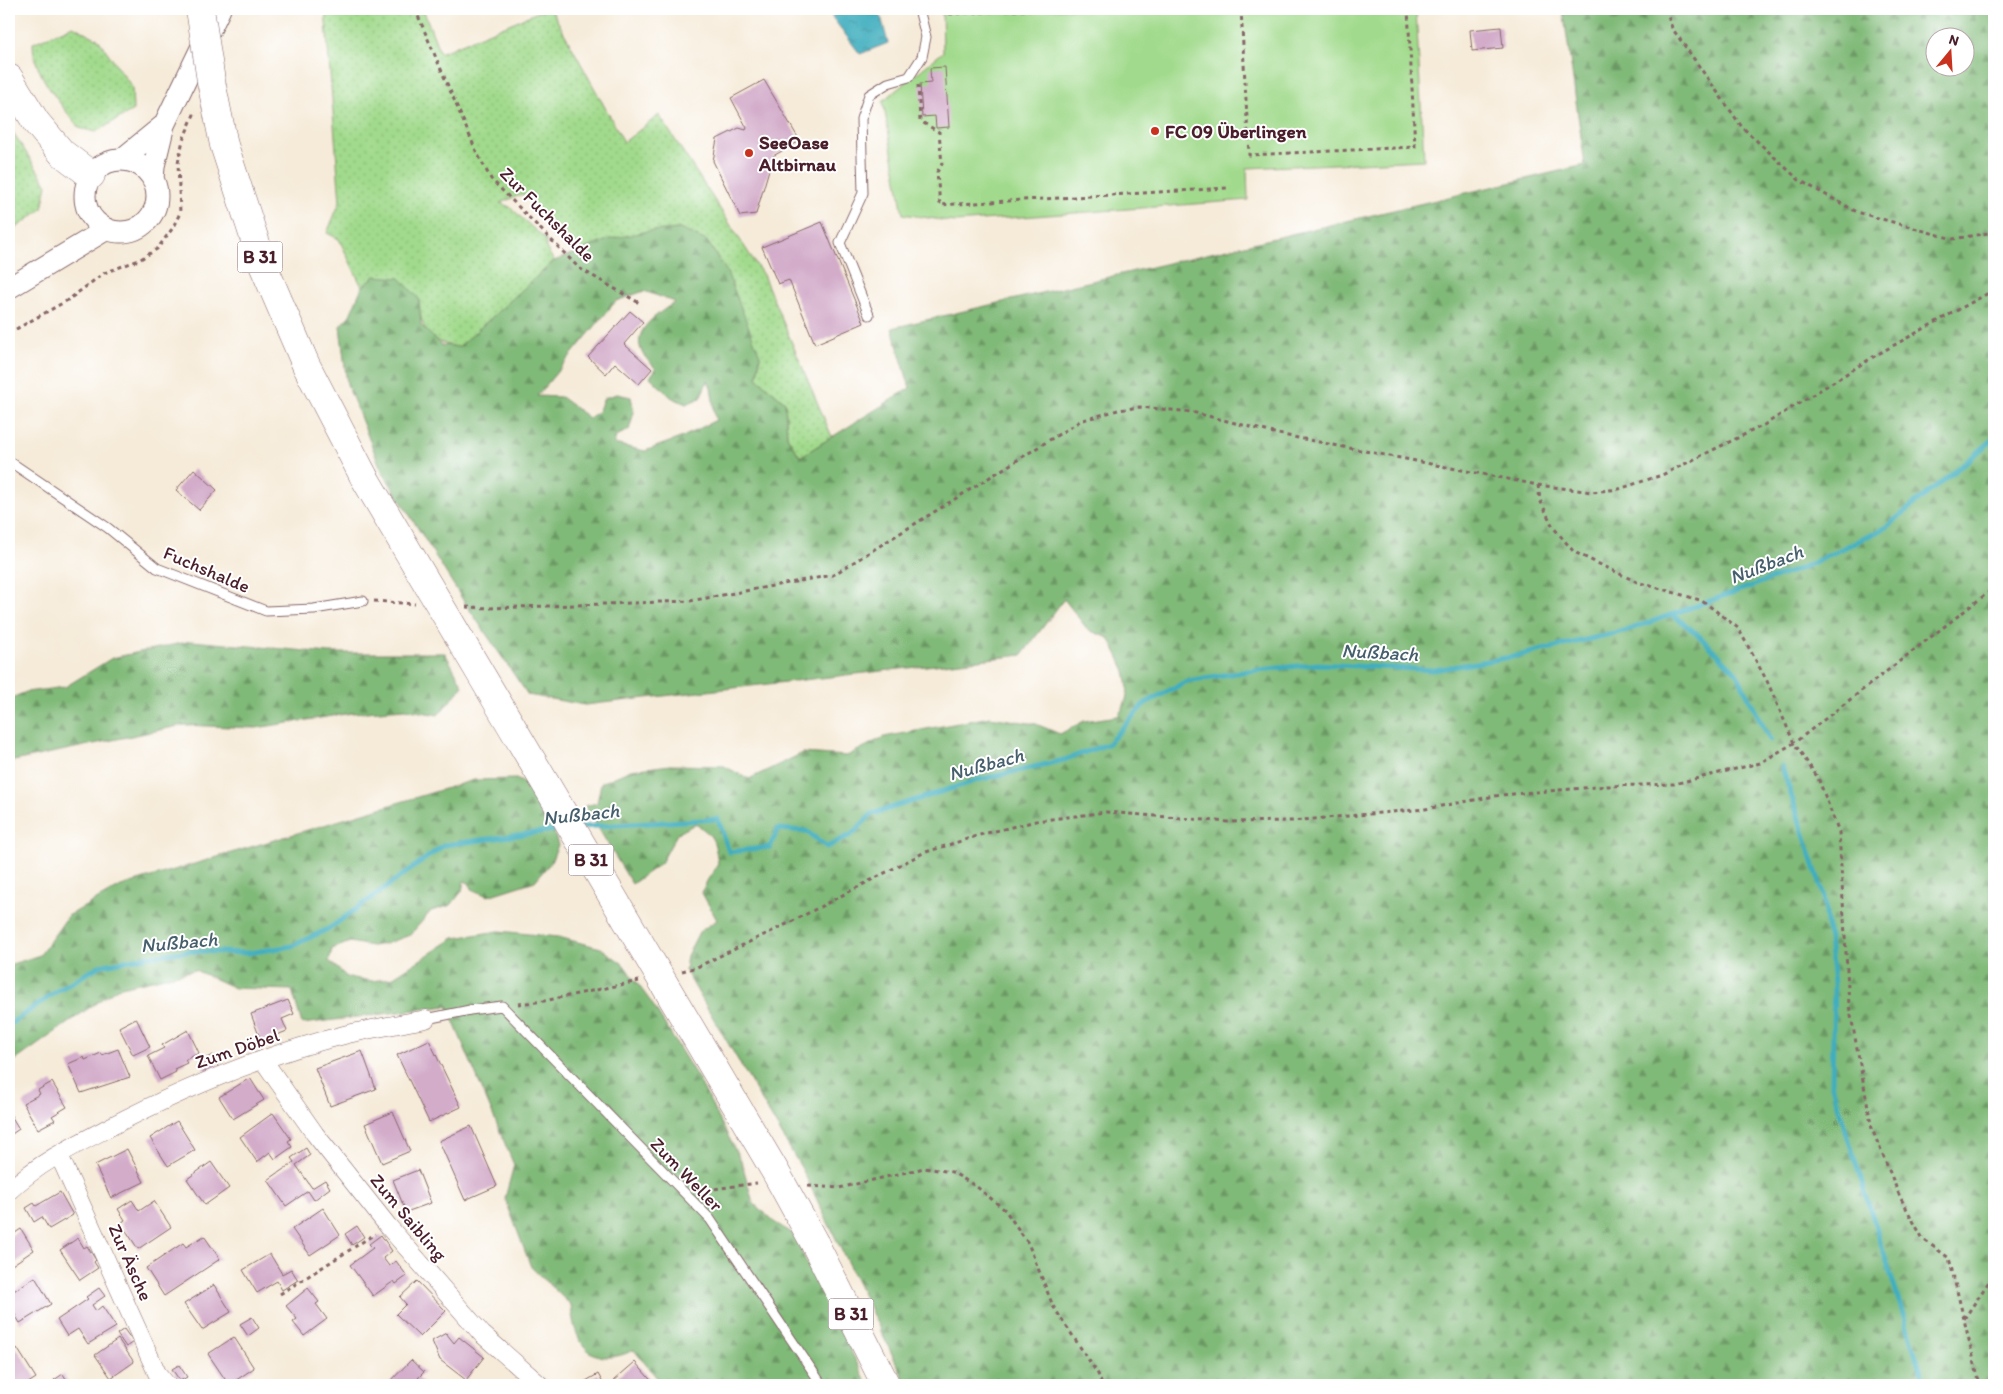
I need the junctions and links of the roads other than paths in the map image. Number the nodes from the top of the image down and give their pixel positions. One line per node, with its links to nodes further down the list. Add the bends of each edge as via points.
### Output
1 (200, 9): 24 (main road, B 31, bridge, via 224,145 263,265 306,365 364,477 775,1170)
2 (220, 9): 5 (street)
3 (919, 9): 13 (lane, via 926,37 922,58 909,76 888,83 869,95 861,119 863,193 840,243)
4 (9, 78): 7 (main road, via 36,122 62,153)
5 (164, 125): 6 (street); 8 (street)
6 (121, 160): 7 (street, via 110,161); 8 (street, via 137,163)
7 (91, 175): 9 (street, via 85,195)
8 (153, 180): 10 (street, via 156,204 143,225 119,232)
9 (86, 206): 10 (street, via 90,215); 11 (street, via 81,224)
10 (107, 229): 11 (street)
11 (57, 258): 12 (street)
12 (9, 288)
13 (869, 315)
14 (9, 461): 15 (lane, Fuchshalde, via 108,528 157,568 266,611 314,609)
15 (363, 601)
16 (502, 1006): 17 (lane, Zum Döbel); 23 (lane, Zum Weller, via 710,1219)
17 (426, 1020): 18 (street, Zum Döbel, via 348,1034)
18 (263, 1060): 19 (street, Zum Döbel, via 219,1075 150,1106); 22 (street, Zum Saibling, via 315,1134 388,1226 482,1334)
19 (59, 1155): 20 (street, Zum Döbel); 21 (street, Zur Äsche, via 157,1373)
20 (9, 1191)
21 (167, 1385)
22 (540, 1385)
23 (822, 1385)
24 (886, 1385)

